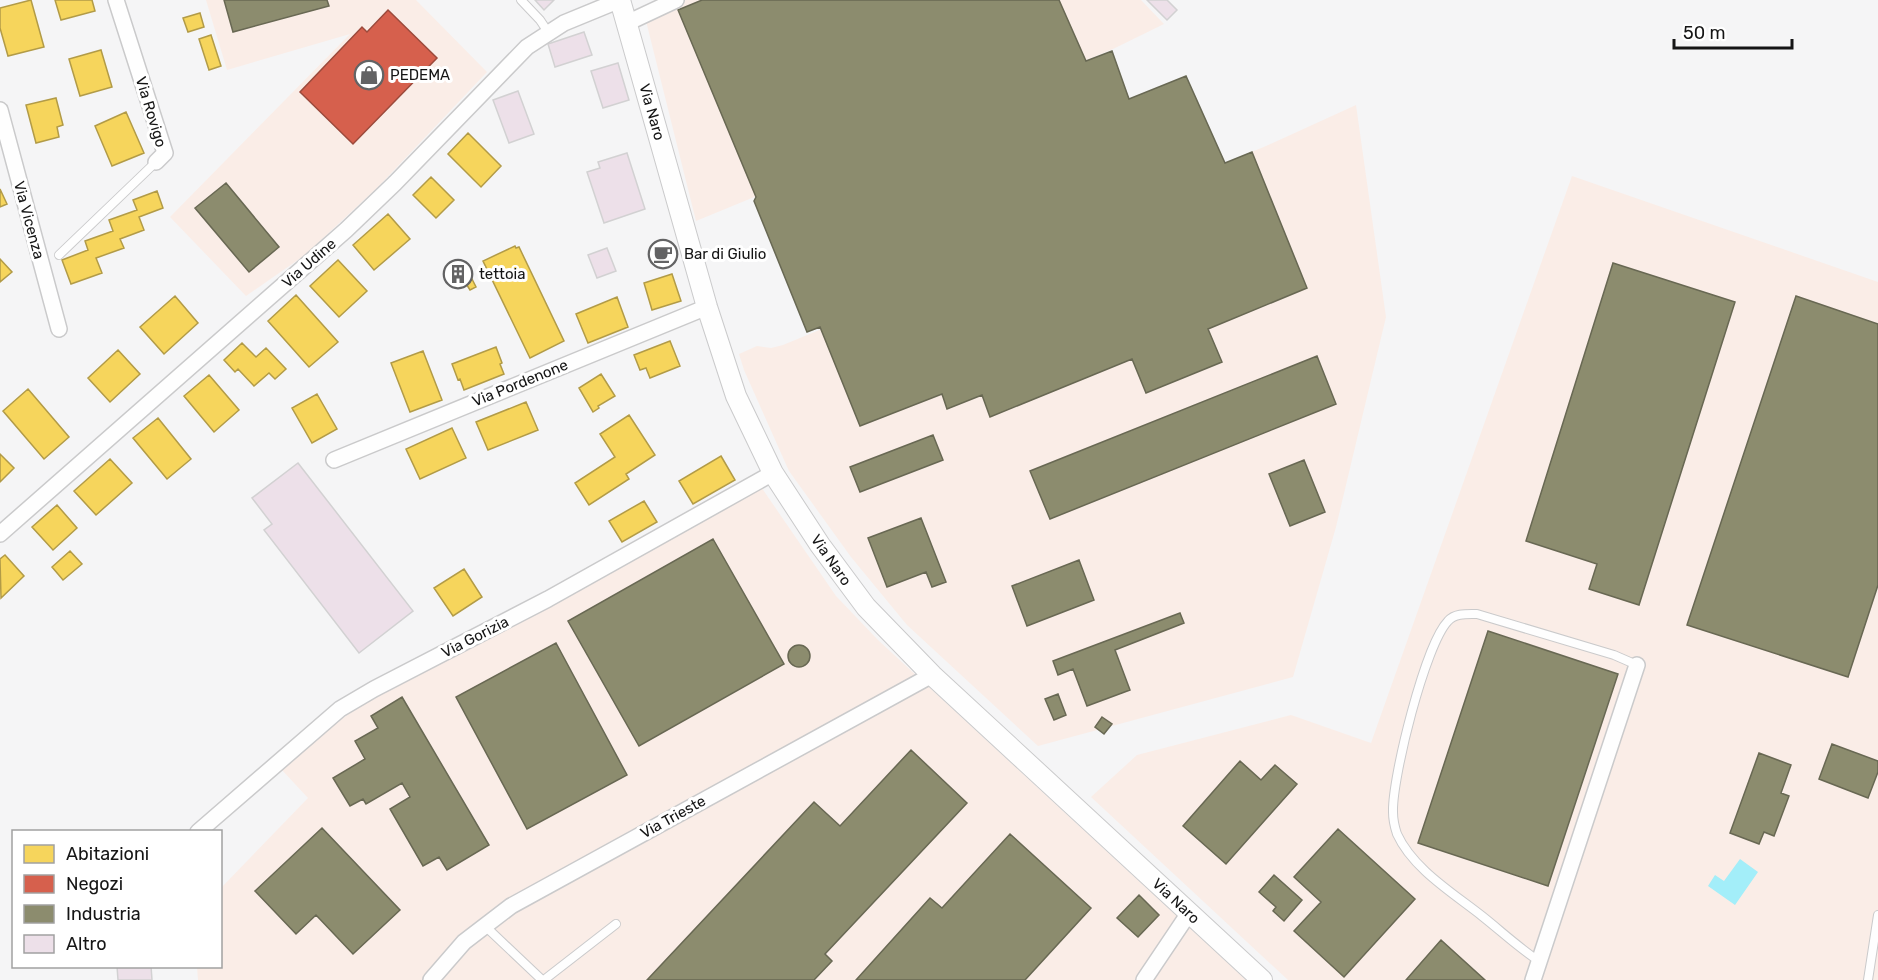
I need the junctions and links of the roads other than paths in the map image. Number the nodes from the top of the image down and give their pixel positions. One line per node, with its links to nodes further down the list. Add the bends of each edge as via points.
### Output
1 (116, 0): 8 (street, Via Rovigo, via 165,153)
2 (521, 0): 6 (lane)
3 (620, 0): 5 (street, Via Naro); 6 (street, Via Udine)
4 (676, 0): 5 (street)
5 (627, 23): 10 (street, Via Naro)
6 (548, 32): 14 (street, Via Udine, via 516,57 346,230)
7 (0, 110): 11 (street, Via Vicenza)
8 (156, 162): 9 (lane, Via Rovigo)
9 (59, 255)
10 (708, 307): 12 (street, Via Pordenone); 13 (street, Via Naro, via 736,396)
11 (59, 329)
12 (334, 460)
13 (773, 473): 16 (street, Via Naro, via 851,588); 17 (street, Via Gorizia, via 548,599 351,702 324,720)
14 (0, 534)
15 (1637, 665): 22 (street); 22 (lane, via 1477,614 1463,614 1450,619 1441,629 1411,712 1394,792 1397,833 1425,871)
16 (932, 675): 18 (street, Via Naro); 21 (street, Via Trieste, via 511,906)
17 (199, 830)
18 (1189, 913): 25 (street); 26 (street, Via Naro)
19 (1878, 915): 28 (lane)
20 (616, 924): 24 (lane)
21 (484, 925): 23 (street, Via Trieste); 24 (lane)
22 (1539, 961): 27 (street)
23 (431, 980)
24 (543, 980)
25 (1144, 980)
26 (1262, 980)
27 (1533, 980)
28 (1868, 980)

